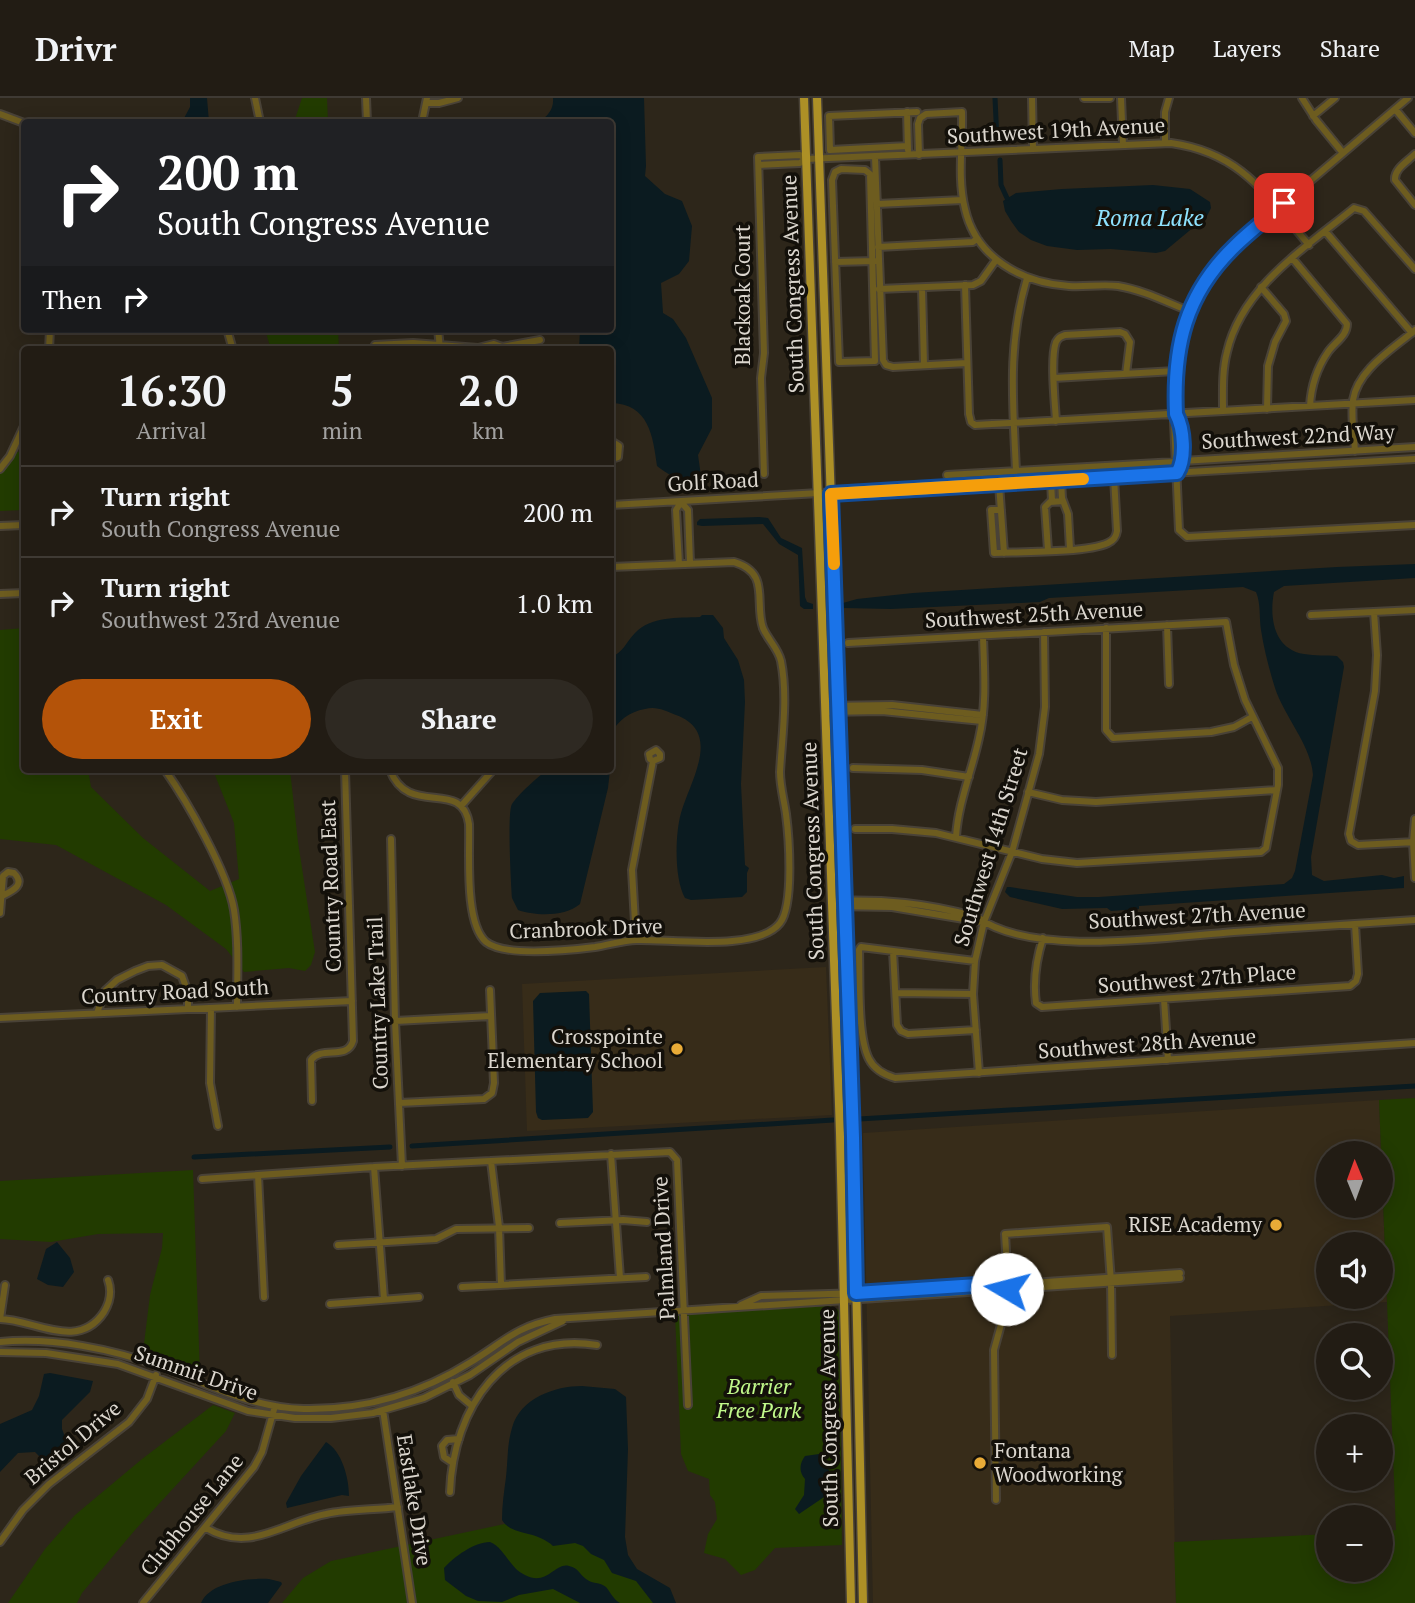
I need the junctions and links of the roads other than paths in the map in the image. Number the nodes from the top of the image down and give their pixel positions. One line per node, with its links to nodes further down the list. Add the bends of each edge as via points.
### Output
1 (255, 98): 20 (street)
2 (366, 98): 21 (street)
3 (458, 98): 14 (street, via 439,103)
4 (804, 98): 36 (main road, South Congress Avenue)
5 (817, 98): 37 (main road, South Congress Avenue)
6 (1032, 98): 28 (street)
7 (1084, 98): 8 (street)
8 (1110, 98)
9 (1121, 98): 26 (street)
10 (1169, 98): 25 (street)
11 (1302, 98): 19 (street)
12 (1335, 98): 19 (street)
13 (1408, 98): 15 (street)
14 (427, 100): 22 (street)
15 (1395, 109): 24 (street); 30 (street)
16 (917, 111): 17 (street)
17 (906, 112): 27 (street); 27 (street, via 829,116 830,150)
18 (0, 114): 23 (street)
19 (1313, 116): 30 (street)
20 (259, 119)
21 (367, 119)
22 (423, 119)
23 (21, 122)
24 (1415, 133)
25 (1165, 143): 26 (street, Southwest 19th Avenue); 43 (street, Southwest 19th Avenue, via 1199,148 1233,164)
26 (1123, 145): 28 (street, Southwest 19th Avenue)
27 (908, 146): 34 (street)
28 (1033, 149): 29 (street, Southwest 19th Avenue)
29 (962, 153): 32 (street, Southwest 19th Avenue); 32 (street, via 962,112 922,116 918,122); 40 (street)
30 (1343, 153): 43 (street)
31 (783, 155): 36 (street); 38 (street); 39 (street, Blackoak Court, via 758,157)
32 (919, 155): 34 (street, Southwest 19th Avenue)
33 (1415, 155): 42 (street, via 1394,177)
34 (908, 156): 35 (street, Southwest 19th Avenue)
35 (875, 157): 37 (street, Southwest 19th Avenue); 41 (street)
36 (806, 159): 37 (street, Southwest 19th Avenue); 38 (street); 94 (main road, South Congress Avenue)
37 (819, 159): 93 (main road, South Congress Avenue)
38 (784, 164): 39 (street)
39 (759, 165): 87 (street, Blackoak Court)
40 (963, 200): 41 (street); 45 (street)
41 (877, 204): 47 (street)
42 (1415, 205)
43 (1278, 209): 46 (street, Southwest 19th Avenue); 58 (street, via 1218,264)
44 (1325, 231): 46 (street); 52 (street, via 1354,208 1361,209); 59 (street)
45 (977, 239): 47 (street); 49 (street)
46 (1309, 245): 48 (street)
47 (878, 247): 50 (street)
48 (1293, 259): 55 (street); 71 (street, via 1347,324 1319,367)
49 (996, 260): 53 (street); 54 (street, via 981,281)
50 (875, 261): 51 (street); 51 (street, via 870,174 841,169 832,177); 51 (street, via 875,361 839,362); 57 (street)
51 (835, 262)
52 (1415, 269)
53 (1027, 278): 58 (street, via 1057,285 1129,288); 76 (street, via 1012,353)
54 (965, 285): 56 (street); 64 (street)
55 (1261, 287): 72 (street, via 1286,321 1268,366); 73 (street, via 1231,336 1223,374)
56 (922, 288): 57 (street); 65 (street)
57 (879, 289): 65 (street, via 886,365)
58 (1189, 311): 66 (street)
59 (1413, 332): 70 (street, via 1364,376)
60 (540, 340): 63 (street)
61 (375, 346): 62 (street)
62 (429, 346)
63 (507, 346)
64 (967, 363): 65 (street); 76 (street, via 971,422 981,426)
65 (924, 365)
66 (1175, 371): 67 (street); 74 (street)
67 (1126, 374): 68 (street); 68 (street, via 1130,342 1125,334 1065,335 1056,344)
68 (1054, 378): 75 (street)
69 (1415, 400): 70 (street)
70 (1353, 404): 71 (street); 80 (street)
71 (1310, 406): 72 (street)
72 (1267, 409): 73 (street)
73 (1223, 411): 74 (street)
74 (1176, 414): 75 (street); 83 (street, via 1180,421)
75 (1056, 421): 76 (street)
76 (1014, 424): 85 (street)
77 (21, 432): 84 (street)
78 (614, 443): 81 (street, via 620,446)
79 (1415, 447): 80 (street, Southwest 22nd Way)
80 (1354, 451): 83 (street, Southwest 22nd Way)
81 (614, 458)
82 (1415, 459): 86 (street, Golf Road)
83 (1179, 461): 85 (street, Southwest 22nd Way); 86 (street)
84 (0, 469)
85 (1016, 471): 88 (street, Southwest 22nd Way)
86 (1177, 473): 89 (street, Golf Road); 101 (street, via 1179,530 1191,538)
87 (764, 474)
88 (947, 475)
89 (1114, 477): 90 (street, Golf Road); 103 (street, via 1114,538 1106,544)
90 (1061, 480): 91 (street, Golf Road); 95 (street)
91 (1051, 481): 92 (street, Golf Road); 96 (street)
92 (999, 484): 93 (street, Golf Road); 99 (street)
93 (831, 494): 94 (street, Golf Road); 120 (main road, South Congress Avenue)
94 (818, 495): 97 (street, Golf Road); 121 (main road, South Congress Avenue)
95 (1063, 500): 96 (street); 103 (street, via 1068,510)
96 (1052, 501): 104 (street, via 1045,510)
97 (681, 502): 98 (street, Golf Road); 106 (street, via 688,510); 107 (street, via 676,510)
98 (614, 505)
99 (1001, 510): 105 (street); 105 (street, via 991,510 994,553)
100 (21, 525): 102 (street)
101 (1415, 525)
102 (0, 526)
103 (1070, 549): 104 (street)
104 (1048, 550): 105 (street)
105 (1004, 553)
106 (690, 563): 107 (street, Cranbrook Drive); 149 (street, Cranbrook Drive, via 734,562 751,571 760,588 763,628 780,657 784,736 780,780 787,819 789,904 779,925 757,938 676,943)
107 (679, 564): 108 (street, Cranbrook Drive)
108 (614, 567)
109 (21, 593): 110 (street)
110 (0, 594)
111 (1415, 610): 112 (street)
112 (1374, 612): 113 (street); 138 (street, via 1375,691 1349,834 1351,841 1361,845)
113 (1311, 615)
114 (1167, 625): 115 (street, Southwest 25th Avenue); 119 (street); 122 (street, Southwest 25th Avenue, via 1222,621 1228,625 1234,665)
115 (1105, 628): 116 (street, Southwest 25th Avenue); 122 (street, via 1108,733 1117,739 1211,733)
116 (1044, 632): 117 (street, Southwest 25th Avenue); 132 (street, Southwest 14th Street, via 1045,716)
117 (983, 636): 118 (street, Southwest 25th Avenue); 123 (street)
118 (848, 643)
119 (1170, 684)
120 (838, 708): 121 (street); 123 (street); 143 (main road, South Congress Avenue)
121 (825, 709): 142 (main road, South Congress Avenue)
122 (1252, 717): 131 (street, via 1276,763)
123 (983, 718): 130 (street)
124 (653, 761): 149 (street, via 632,870)
125 (853, 768): 130 (street, via 912,769)
126 (167, 773): 157 (street, via 229,890 237,933)
127 (345, 773): 156 (street, Country Road East)
128 (392, 773): 133 (street, via 409,793 448,798)
129 (490, 773): 133 (street)
130 (969, 777): 136 (street)
131 (1277, 790): 132 (street, via 1096,802); 139 (street, via 1266,848 1261,852 1094,863)
132 (1028, 792): 139 (street, Southwest 14th Street)
133 (461, 806): 149 (street, Cranbrook Drive, via 469,824 472,916 487,942 514,952)
134 (1415, 819): 138 (street)
135 (855, 829): 136 (street)
136 (956, 837): 139 (street)
137 (391, 839): 163 (street, Country Lake Trail)
138 (1414, 842): 140 (street)
139 (1012, 852): 146 (street, Southwest 14th Street)
140 (1415, 878)
141 (2, 897): 144 (street)
142 (832, 903): 143 (street, Southwest 27th Avenue); 164 (main road, South Congress Avenue)
143 (844, 904): 146 (street, Southwest 27th Avenue); 165 (main road, South Congress Avenue)
144 (0, 913)
145 (1415, 920): 147 (street, Southwest 27th Avenue)
146 (984, 922): 148 (street, Southwest 27th Avenue); 151 (street, Southwest 14th Street)
147 (1355, 924): 148 (street, Southwest 27th Avenue, via 1108,941); 155 (street, Southwest 27th Place, via 1358,974 1350,986)
148 (1043, 938): 155 (street, Southwest 27th Place, via 1035,972 1039,1006)
149 (636, 940)
150 (893, 951): 151 (street); 153 (street); 169 (street, Southwest 28th Avenue, via 864,946 859,950 863,1037 869,1061 895,1078)
151 (975, 961): 154 (street, Southwest 14th Street)
152 (490, 990): 161 (street)
153 (895, 993): 154 (street); 166 (street, via 897,1025 904,1033)
154 (973, 994): 166 (street, Southwest 14th Street)
155 (1164, 999): 168 (street)
156 (352, 1000): 157 (street, Country Road South); 170 (street, Country Road East, via 352,1047 345,1052 319,1053 311,1060)
157 (237, 1007): 159 (street, Country Road South)
158 (188, 1008): 159 (street, Country Road South); 160 (street, Country Road South); 160 (street, via 181,976 162,965 117,980 105,991)
159 (211, 1008): 172 (street, via 210,1083)
160 (97, 1013): 162 (street, Country Road South)
161 (491, 1016): 163 (street); 171 (street, via 494,1083 489,1096)
162 (0, 1018)
163 (395, 1021): 171 (street, Country Lake Trail)
164 (837, 1023): 165 (street); 198 (main road, South Congress Avenue)
165 (849, 1023): 195 (main road, South Congress Avenue)
166 (976, 1030): 169 (street, Southwest 14th Street)
167 (1415, 1043): 168 (street, Southwest 28th Avenue)
168 (1168, 1060): 169 (street, Southwest 28th Avenue)
169 (979, 1073)
170 (312, 1101)
171 (399, 1103): 175 (street, Country Lake Trail)
172 (218, 1126)
173 (611, 1154): 174 (street, Palmland Drive); 179 (street); 201 (street, Palmland Drive, via 666,1151 676,1157)
174 (491, 1161): 175 (street, Palmland Drive); 182 (street)
175 (402, 1166): 176 (street, Palmland Drive)
176 (374, 1167): 177 (street, Palmland Drive); 184 (street)
177 (258, 1175): 178 (street, Palmland Drive); 196 (street)
178 (202, 1179)
179 (617, 1222): 180 (street, Palmland Drive); 181 (street, Palmland Drive); 188 (street)
180 (647, 1222)
181 (561, 1223)
182 (499, 1227): 183 (street); 184 (street, via 456,1229 436,1239); 192 (street)
183 (529, 1228)
184 (379, 1242): 185 (street); 199 (street)
185 (338, 1245)
186 (1180, 1276): 190 (street, Summit Drive)
187 (646, 1277): 188 (street, Palmland Drive)
188 (620, 1278): 192 (street, Palmland Drive)
189 (107, 1280): 202 (street, via 108,1305 85,1328 50,1331)
190 (1111, 1280): 193 (street, Summit Drive); 193 (street, via 1107,1227 1005,1234); 207 (street)
191 (5, 1285): 202 (street)
192 (500, 1285): 194 (street, Palmland Drive)
193 (1007, 1286): 195 (street, Summit Drive); 221 (street, via 994,1350)
194 (462, 1287)
195 (856, 1296): 198 (street, Summit Drive); 223 (main road, South Congress Avenue)
196 (264, 1297)
197 (419, 1297): 199 (street)
198 (844, 1297): 201 (street, Summit Drive, via 761,1296 736,1307); 222 (main road, South Congress Avenue)
199 (384, 1299): 200 (street)
200 (330, 1304)
201 (685, 1312): 203 (street, Summit Drive); 214 (street, Palmland Drive)
202 (0, 1319)
203 (568, 1319): 209 (street, Summit Drive, via 514,1333); 211 (street, Summit Drive, via 518,1342)
204 (0, 1342): 208 (street, Summit Drive, via 86,1347)
205 (597, 1345): 213 (street, via 559,1344 530,1352 501,1370)
206 (0, 1352): 210 (street, Summit Drive, via 82,1357)
207 (1112, 1355)
208 (160, 1367): 210 (street, Bristol Drive); 215 (street, Summit Drive, via 230,1395)
209 (450, 1374): 211 (street); 212 (street, Summit Drive)
210 (156, 1376): 217 (street, Summit Drive, via 224,1404); 226 (street, Bristol Drive, via 147,1399 129,1422 49,1484)
211 (454, 1384): 213 (street); 216 (street, Summit Drive)
212 (381, 1401): 215 (street, Summit Drive, via 325,1409); 216 (street, Eastlake Drive)
213 (471, 1405): 218 (street)
214 (688, 1405)
215 (275, 1406): 217 (street, Clubhouse Lane)
216 (383, 1411): 217 (street, Summit Drive, via 317,1419); 224 (street, Eastlake Drive)
217 (272, 1416): 225 (street, Clubhouse Lane, via 258,1460)
218 (458, 1438): 219 (street); 219 (street, via 442,1446 444,1457)
219 (453, 1463): 220 (street)
220 (450, 1492)
221 (996, 1500)
222 (849, 1504): 223 (main road); 229 (main road, South Congress Avenue)
223 (861, 1504): 230 (main road, South Congress Avenue)
224 (398, 1507): 225 (street, via 322,1514 251,1538 221,1537); 228 (street, Eastlake Drive)
225 (206, 1528): 227 (street, Clubhouse Lane)
226 (0, 1542)
227 (143, 1603)
228 (412, 1603)
229 (851, 1603)
230 (863, 1603)

